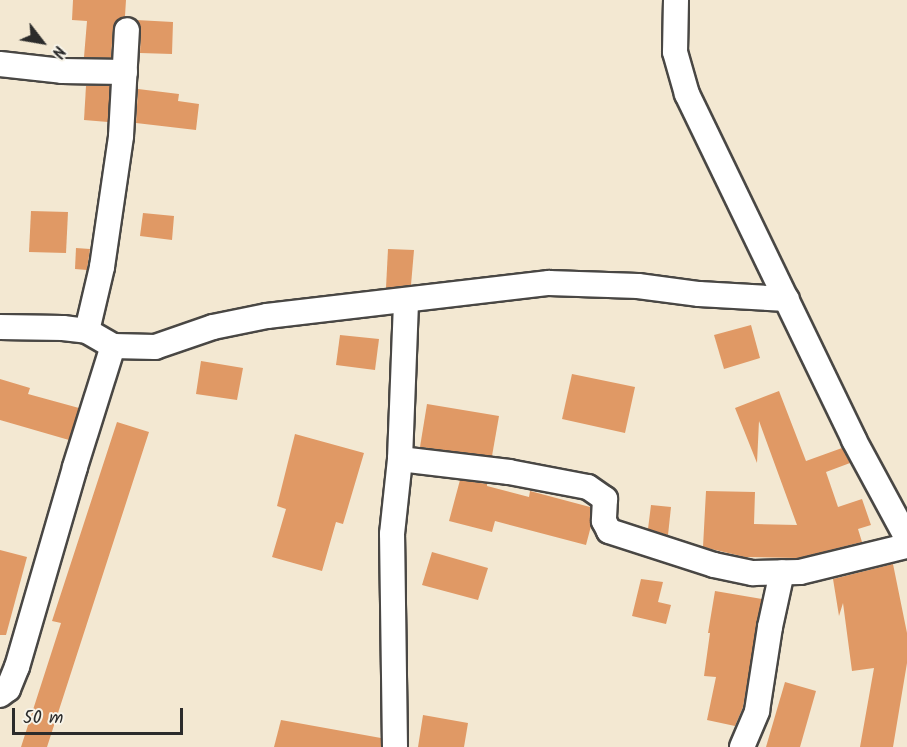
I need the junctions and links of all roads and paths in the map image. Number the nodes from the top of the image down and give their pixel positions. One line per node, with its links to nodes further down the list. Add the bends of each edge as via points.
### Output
1 (676, 0): 5 (street, via 678,72)
2 (127, 30): 4 (street)
3 (0, 64): 4 (street, via 62,71)
4 (125, 72): 8 (street, via 116,172 102,267)
5 (787, 299): 6 (street, via 549,283); 11 (street, via 854,440)
6 (406, 300): 9 (street, via 267,316 213,327 155,347); 10 (street)
7 (0, 327): 8 (street)
8 (87, 331): 9 (street)
9 (113, 346): 14 (street, via 16,667 8,689)
10 (400, 459): 13 (street, via 509,472 588,487 605,500 606,527 616,535 714,565 753,573); 15 (street, via 392,534)
11 (907, 538)
12 (907, 546): 13 (street, via 800,572)
13 (782, 572): 16 (street, via 758,711)
14 (0, 695)
15 (395, 747)
16 (742, 747)

